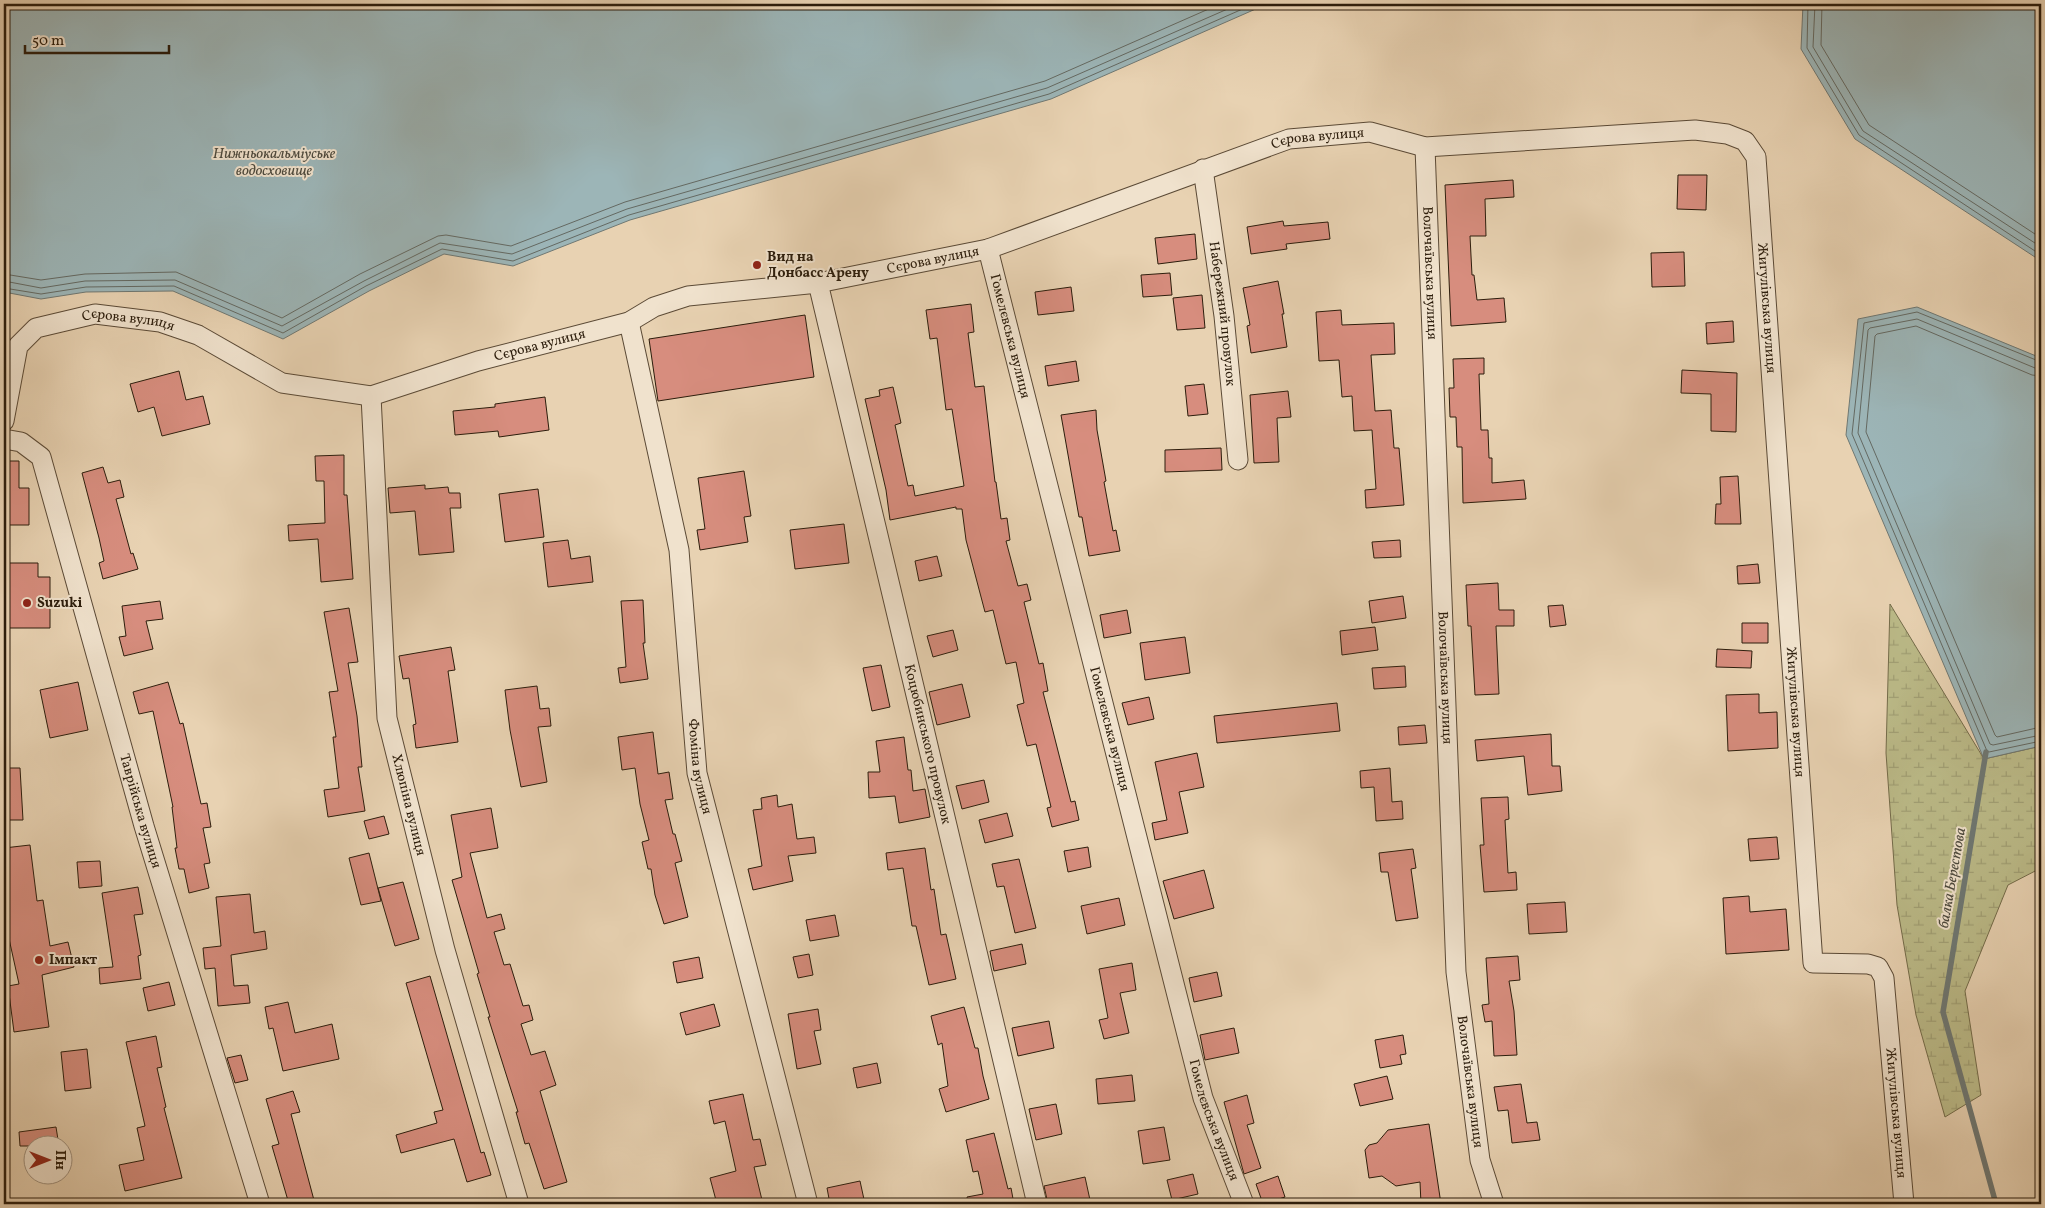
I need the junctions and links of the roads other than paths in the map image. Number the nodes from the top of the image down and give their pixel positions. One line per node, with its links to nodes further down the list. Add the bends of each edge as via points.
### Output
1 (1424, 147): 2 (street, Сєрова вулиця, via 1695,130 1727,134 1744,141); 3 (street, Сєрова вулиця, via 1370,132 1317,136 1289,139); 16 (street, Волочаївська вулиця, via 1456,972 1480,1160)
2 (1756, 157): 17 (street, Жигулівська вулиця, via 1813,963 1868,964 1878,967 1884,978)
3 (1203, 169): 4 (street, Сєрова вулиця); 10 (street, Набережний провулок, via 1224,316)
4 (988, 249): 5 (street, Сєрова вулиця); 15 (street, Гомелєвська вулиця, via 1203,1098)
5 (818, 283): 6 (street, Сєрова вулиця, via 688,296 654,307); 14 (street, Коцюбинського провулок)
6 (629, 322): 7 (street, Сєрова вулиця, via 478,361); 13 (street, Фоміна вулиця, via 679,550 698,773)
7 (371, 396): 8 (street, Сєрова вулиця, via 282,382 198,335 160,322 95,314 36,328 18,346); 12 (street, Хлюпіна вулиця, via 387,718 445,950)
8 (4, 422)
9 (4, 439): 11 (street, Таврійська вулиця, via 21,442 41,457 144,826)
10 (1238, 460)
11 (260, 1204)
12 (519, 1204)
13 (808, 1204)
14 (1037, 1204)
15 (1244, 1204)
16 (1494, 1204)
17 (1904, 1204)

